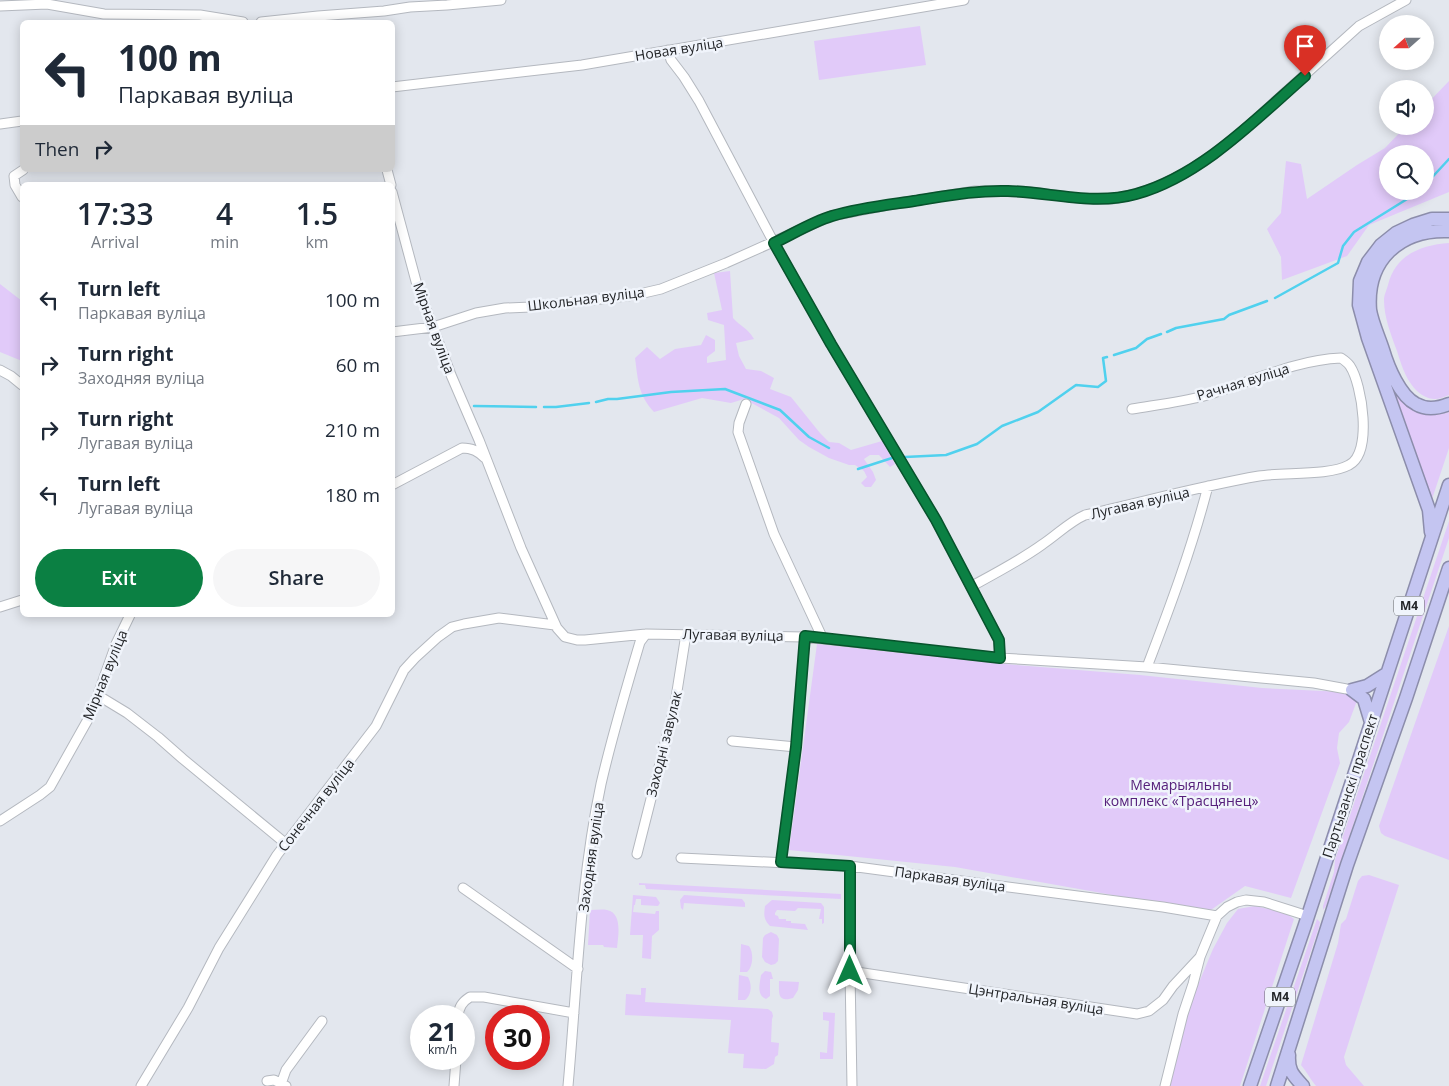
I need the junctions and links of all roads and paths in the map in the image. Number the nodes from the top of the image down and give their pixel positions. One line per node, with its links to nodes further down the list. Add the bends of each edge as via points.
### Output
1 (501, 0): 6 (street)
2 (964, 0): 7 (street, Новая вуліца)
3 (1406, 0): 16 (street, Школьная вуліца, via 1359,26 1212,156 1159,186 1112,199 1022,191 967,192 831,216)
4 (0, 6): 5 (street, via 47,4 104,14 200,15)
5 (226, 20)
6 (280, 20)
7 (668, 50): 8 (street, Новая вуліца, via 549,69); 16 (street, via 671,60 699,101)
8 (395, 87)
9 (20, 121): 10 (street)
10 (0, 124)
11 (20, 172): 12 (street, via 14,180)
12 (20, 193)
13 (395, 203): 17 (street, Мірная вуліца, via 417,286)
14 (1449, 219): 31 (highway, via 1432,219 1396,233 1368,262 1360,281 1359,305 1368,338 1429,510)
15 (1449, 231): 22 (highway, via 1416,234 1386,254 1370,288 1370,312 1387,361 1404,393 1415,404 1428,408)
16 (774, 243): 17 (street, Школьная вуліца, via 684,280 635,295 505,308 476,313); 33 (street)
17 (433, 327): 18 (street, Школьная вуліца); 24 (street, Мірная вуліца)
18 (395, 332)
19 (0, 370): 20 (street)
20 (20, 383)
21 (746, 404): 41 (street, via 738,432 774,534)
22 (1449, 404)
23 (1132, 409): 27 (street, Рачная вуліца, via 1203,396 1276,370 1328,358 1342,358 1350,366 1358,387 1364,428 1357,459)
24 (479, 440): 25 (street); 26 (street, Мірная вуліца)
25 (462, 448): 26 (street, via 470,448); 28 (street)
26 (487, 460): 37 (street, Мірная вуліца)
27 (1350, 465): 30 (street, Лугавая вуліца, via 1331,471 1261,476)
28 (395, 483)
29 (1449, 485): 31 (highway, Партызанскі праспект / М4)
30 (1208, 486): 33 (street, Лугавая вуліца, via 1079,518 1024,557); 43 (street, Лугавая вуліца, via 1183,572)
31 (1431, 538): 44 (highway, Партызанскі праспект / М4)
32 (1449, 568): 59 (highway, Партызанскі праспект / М4)
33 (972, 586): 42 (street, via 999,640)
34 (20, 601): 35 (street)
35 (0, 607)
36 (129, 617): 46 (street, Мірная вуліца, via 106,670)
37 (555, 625): 38 (street, Мірная вуліца, via 565,637 577,640); 51 (street, Сонечная вуліца, via 508,618 490,619 452,628 438,637 404,670 376,726)
38 (646, 634): 39 (street, Лугавая вуліца); 61 (street, Заходняя вуліца, via 640,642 601,785 590,849)
39 (686, 634): 40 (street, Лугавая вуліца); 52 (street, Заходні завулак, via 675,704)
40 (805, 636): 41 (street, Лугавая вуліца); 49 (street)
41 (823, 639): 42 (street, Лугавая вуліца)
42 (1000, 658): 43 (street, Лугавая вуліца)
43 (1147, 667): 45 (street, Лугавая вуліца)
44 (1386, 674): 45 (highway, via 1367,686); 47 (highway, Партызанскі праспект / М4)
45 (1352, 690): 47 (highway, via 1364,699)
46 (99, 696): 50 (street, Мірная вуліца, via 50,787); 51 (street, via 158,737)
47 (1370, 722): 57 (highway, Партызанскі праспект / М4)
48 (732, 741): 49 (street)
49 (796, 747): 54 (street)
50 (0, 821)
51 (285, 843): 70 (street, Сонечная вуліца, via 219,948 188,1008)
52 (637, 854)
53 (681, 858): 54 (street, Паркавая вуліца)
54 (781, 862): 55 (street, Паркавая вуліца)
55 (850, 866): 58 (street, Паркавая вуліца); 62 (street)
56 (464, 888): 61 (street)
57 (1308, 914): 58 (street, via 1246,900 1227,907); 59 (highway); 75 (highway, Партызанскі праспект / М4)
58 (1217, 916): 60 (street, Цэнтральная вуліца)
59 (1329, 920): 66 (highway, Партызанскі праспект / М4)
60 (1200, 957): 62 (street, Цэнтральная вуліца, via 1163,1000 1149,1011 1137,1014); 74 (street, Цэнтральная вуліца)
61 (578, 969): 64 (street, Заходняя вуліца)
62 (850, 971): 73 (street)
63 (461, 1005): 64 (street, via 470,997 484,997)
64 (574, 1013): 72 (street, Заходняя вуліца)
65 (322, 1021): 69 (street, via 286,1070)
66 (1289, 1050): 76 (highway, Партызанскі праспект / М4); 77 (highway, via 1289,1068)
67 (455, 1070): 71 (street)
68 (267, 1081): 69 (street, via 274,1080)
69 (283, 1085)
70 (141, 1086)
71 (454, 1086)
72 (568, 1086)
73 (852, 1086)
74 (1165, 1086)
75 (1250, 1086)
76 (1277, 1086)
77 (1303, 1086)

